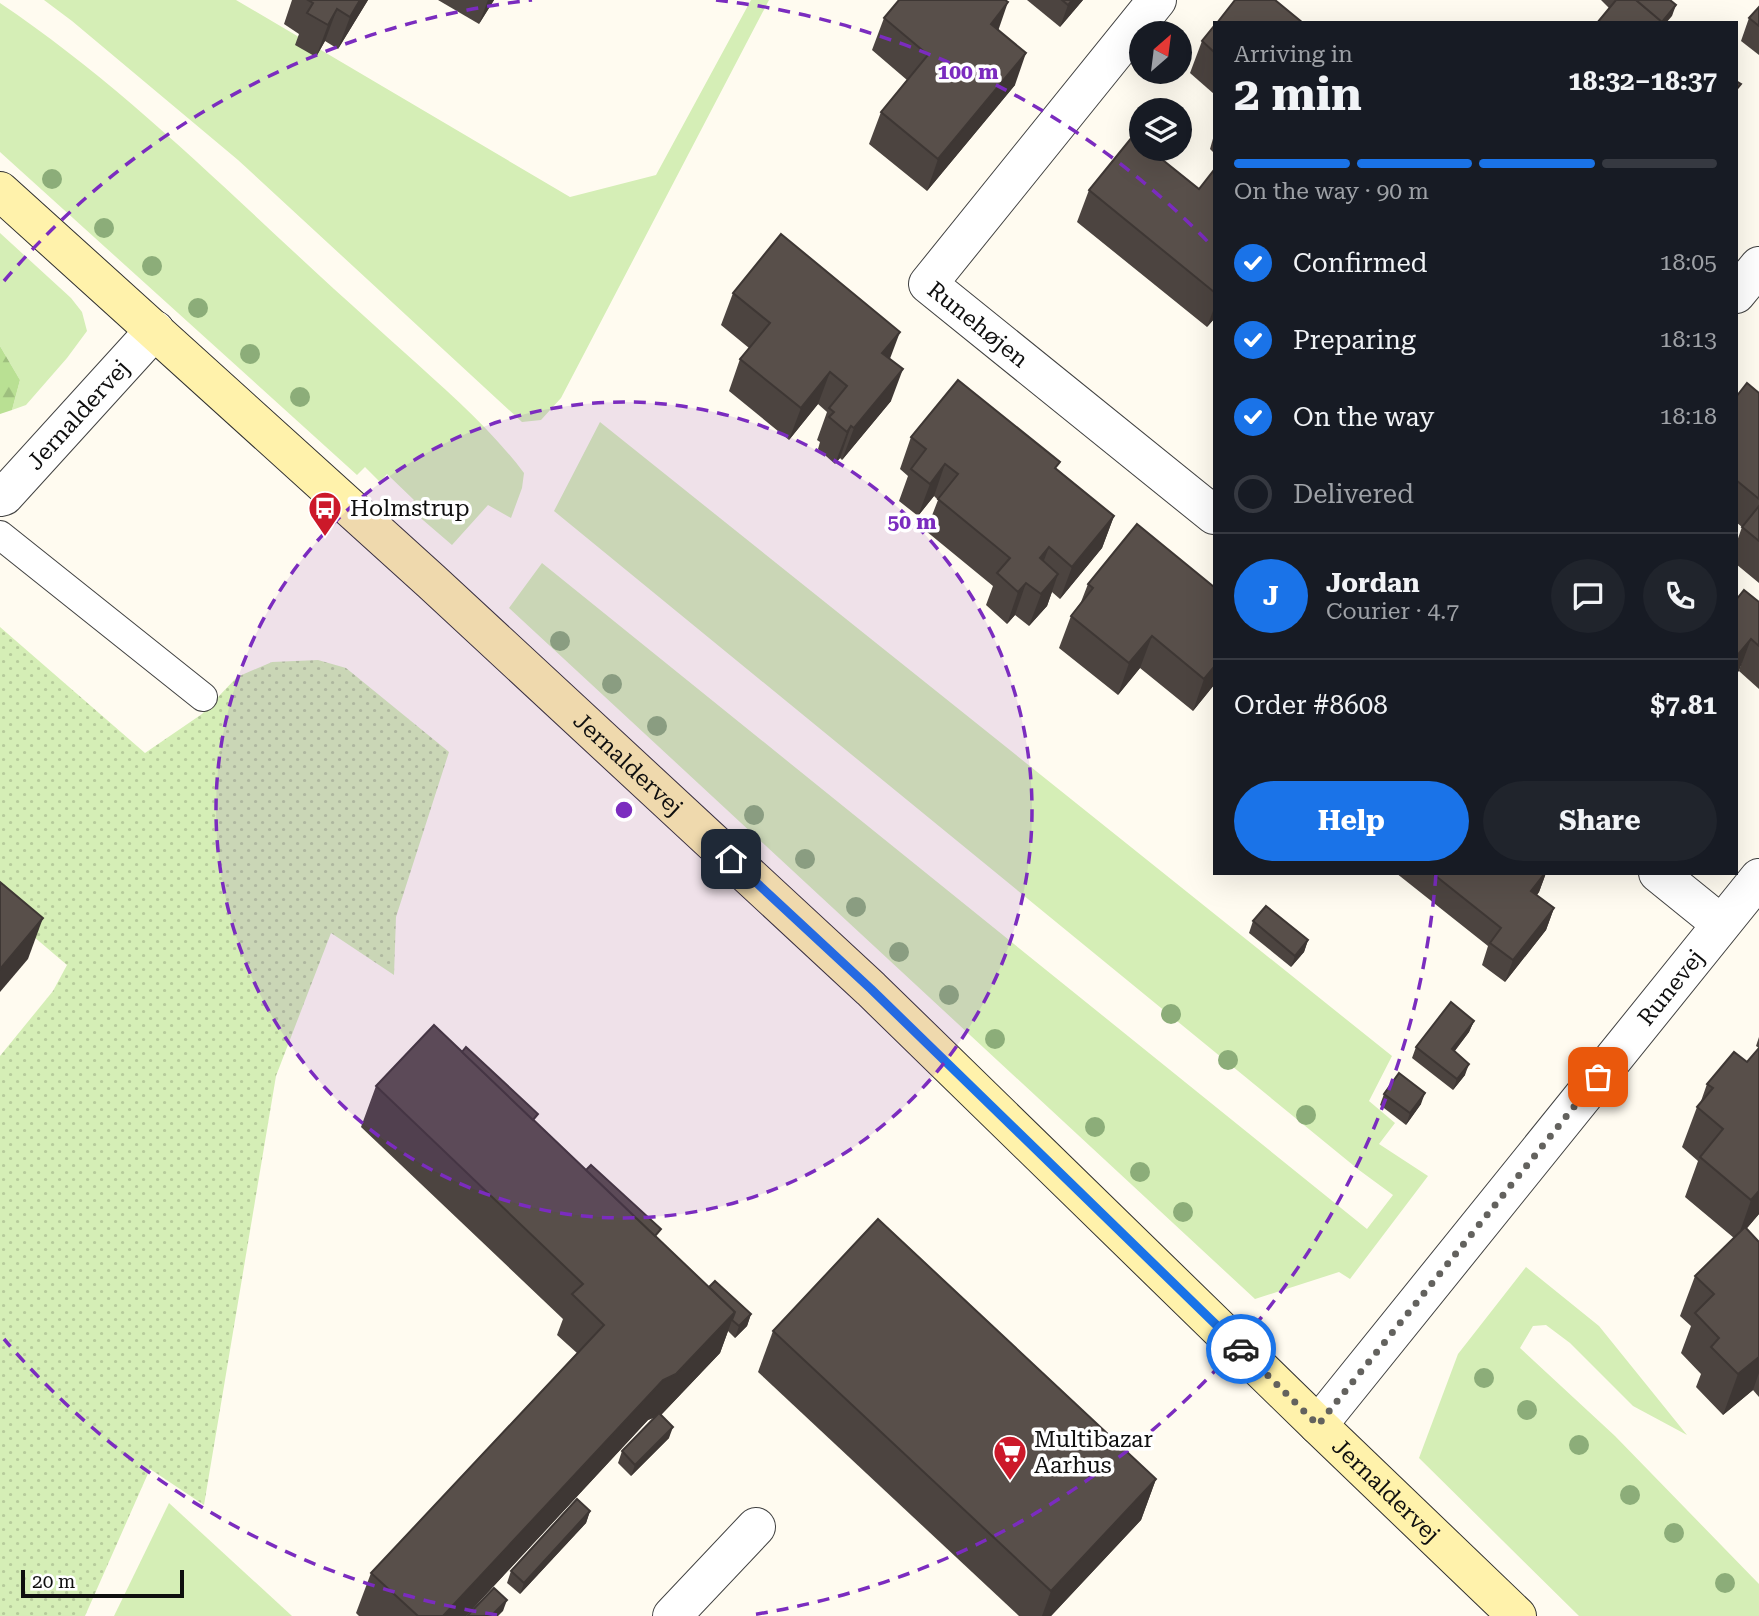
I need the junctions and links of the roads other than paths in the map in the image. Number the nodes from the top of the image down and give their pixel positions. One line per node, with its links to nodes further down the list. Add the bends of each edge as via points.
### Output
1 (1157, 0): 7 (street, Runehøjen, via 928,284)
2 (0, 191): 5 (street, Jernaldervej)
3 (1759, 266): 4 (street)
4 (1738, 292)
5 (155, 330): 6 (street, Jernaldervej); 13 (street, Jernaldervej, via 871,989)
6 (0, 497)
7 (1213, 514)
8 (0, 535): 9 (lane)
9 (203, 697)
10 (1660, 875): 12 (street)
11 (1759, 878): 12 (street, Runevej)
12 (1721, 924): 13 (street, Runevej)
13 (1318, 1425): 16 (street, Jernaldervej)
14 (756, 1527): 15 (street)
15 (672, 1616)
16 (1517, 1616)

